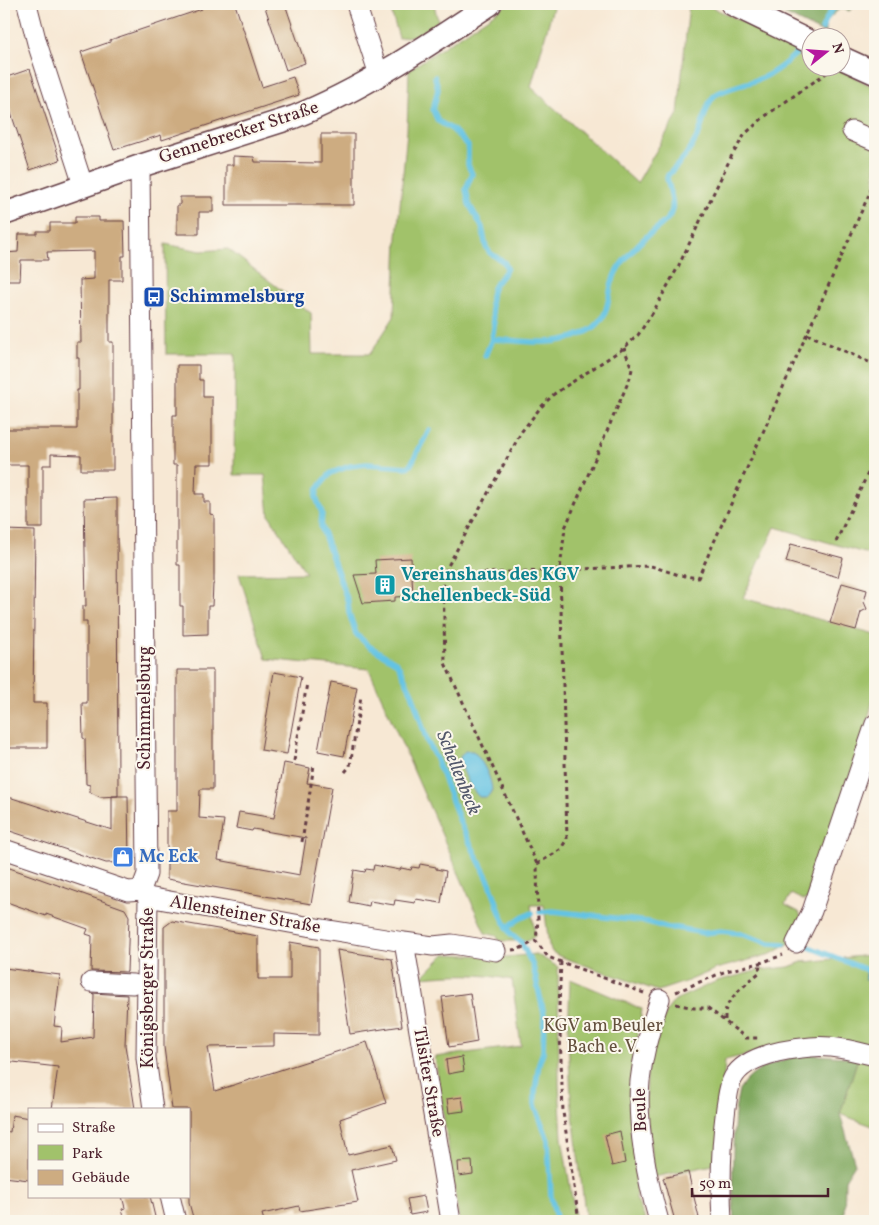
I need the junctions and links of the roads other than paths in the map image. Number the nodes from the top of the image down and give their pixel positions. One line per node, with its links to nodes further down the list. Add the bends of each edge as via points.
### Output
1 (27, 4): 12 (street)
2 (356, 4): 8 (street)
3 (490, 4): 8 (main road, Gennebrecker Straße)
4 (732, 4): 5 (main road)
5 (802, 38)
6 (852, 63): 7 (main road)
7 (875, 73)
8 (379, 75): 11 (main road, Gennebrecker Straße, via 327,104 294,117)
9 (852, 132): 10 (street)
10 (875, 141)
11 (140, 166): 12 (main road, Gennebrecker Straße); 16 (street, Schimmelsburg)
12 (83, 185): 13 (main road, Gennebrecker Straße)
13 (4, 214)
14 (875, 724): 18 (street, via 812,911)
15 (4, 849): 16 (street, Allensteiner Straße)
16 (145, 894): 17 (street, Allensteiner Straße); 24 (street, Königsberger Straße, via 146,1058)
17 (404, 942): 19 (street, Allensteiner Straße, via 433,946 452,944); 27 (street, Tilsiter Straße)
18 (796, 943)
19 (496, 951)
20 (91, 982): 21 (street)
21 (133, 984)
22 (660, 999): 28 (street, Beule, via 650,1028 640,1082 640,1121 646,1169)
23 (875, 1056): 29 (street, via 847,1049 812,1046 758,1057 734,1076 723,1128)
24 (153, 1108)
25 (170, 1198): 26 (street)
26 (176, 1221)
27 (451, 1221)
28 (659, 1221)
29 (722, 1221)

